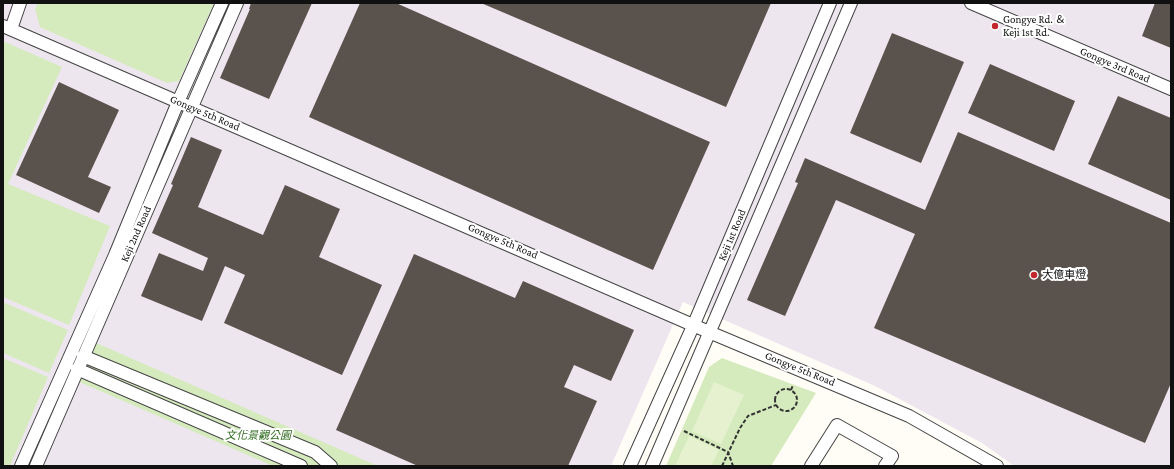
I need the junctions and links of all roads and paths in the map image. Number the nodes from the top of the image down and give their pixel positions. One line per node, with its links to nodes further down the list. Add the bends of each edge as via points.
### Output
1 (20, 3): 7 (street)
2 (222, 3): 9 (street, Keji 2nd Road)
3 (238, 3): 10 (street, Keji 2nd Road)
4 (830, 3): 11 (street, Keji 1st Road)
5 (851, 3): 12 (street, Keji 1st Road)
6 (971, 3): 8 (street, Gongye 3rd Road)
7 (7, 27): 9 (street, Gongye 5th Road)
8 (1171, 89)
9 (178, 102): 10 (street, Gongye 5th Road); 20 (street, Keji 2nd Road, via 115,255)
10 (192, 108): 11 (street, Gongye 5th Road); 13 (street, Keji 2nd Road)
11 (694, 324): 12 (street, Gongye 5th Road); 24 (street, Keji 1st Road)
12 (709, 332): 25 (street, Keji 1st Road); 30 (street, Gongye 5th Road, via 909,416)
13 (83, 356): 14 (street, Keji 2nd Road); 23 (street, via 315,452)
14 (77, 369): 21 (street, Keji 2nd Road); 22 (street)
15 (793, 385): 16 (path)
16 (791, 390): 17 (path, via 784,389 778,392 775,398); 17 (path, via 797,398 795,406 786,410)
17 (776, 405): 19 (path, via 748,416)
18 (684, 431): 19 (path)
19 (728, 452): 26 (path); 27 (path)
20 (21, 466)
21 (36, 466)
22 (301, 466)
23 (332, 466)
24 (630, 466)
25 (652, 466)
26 (722, 466)
27 (733, 466)
28 (812, 466): 29 (street, via 837,425 892,456)
29 (885, 466)
30 (997, 466)

